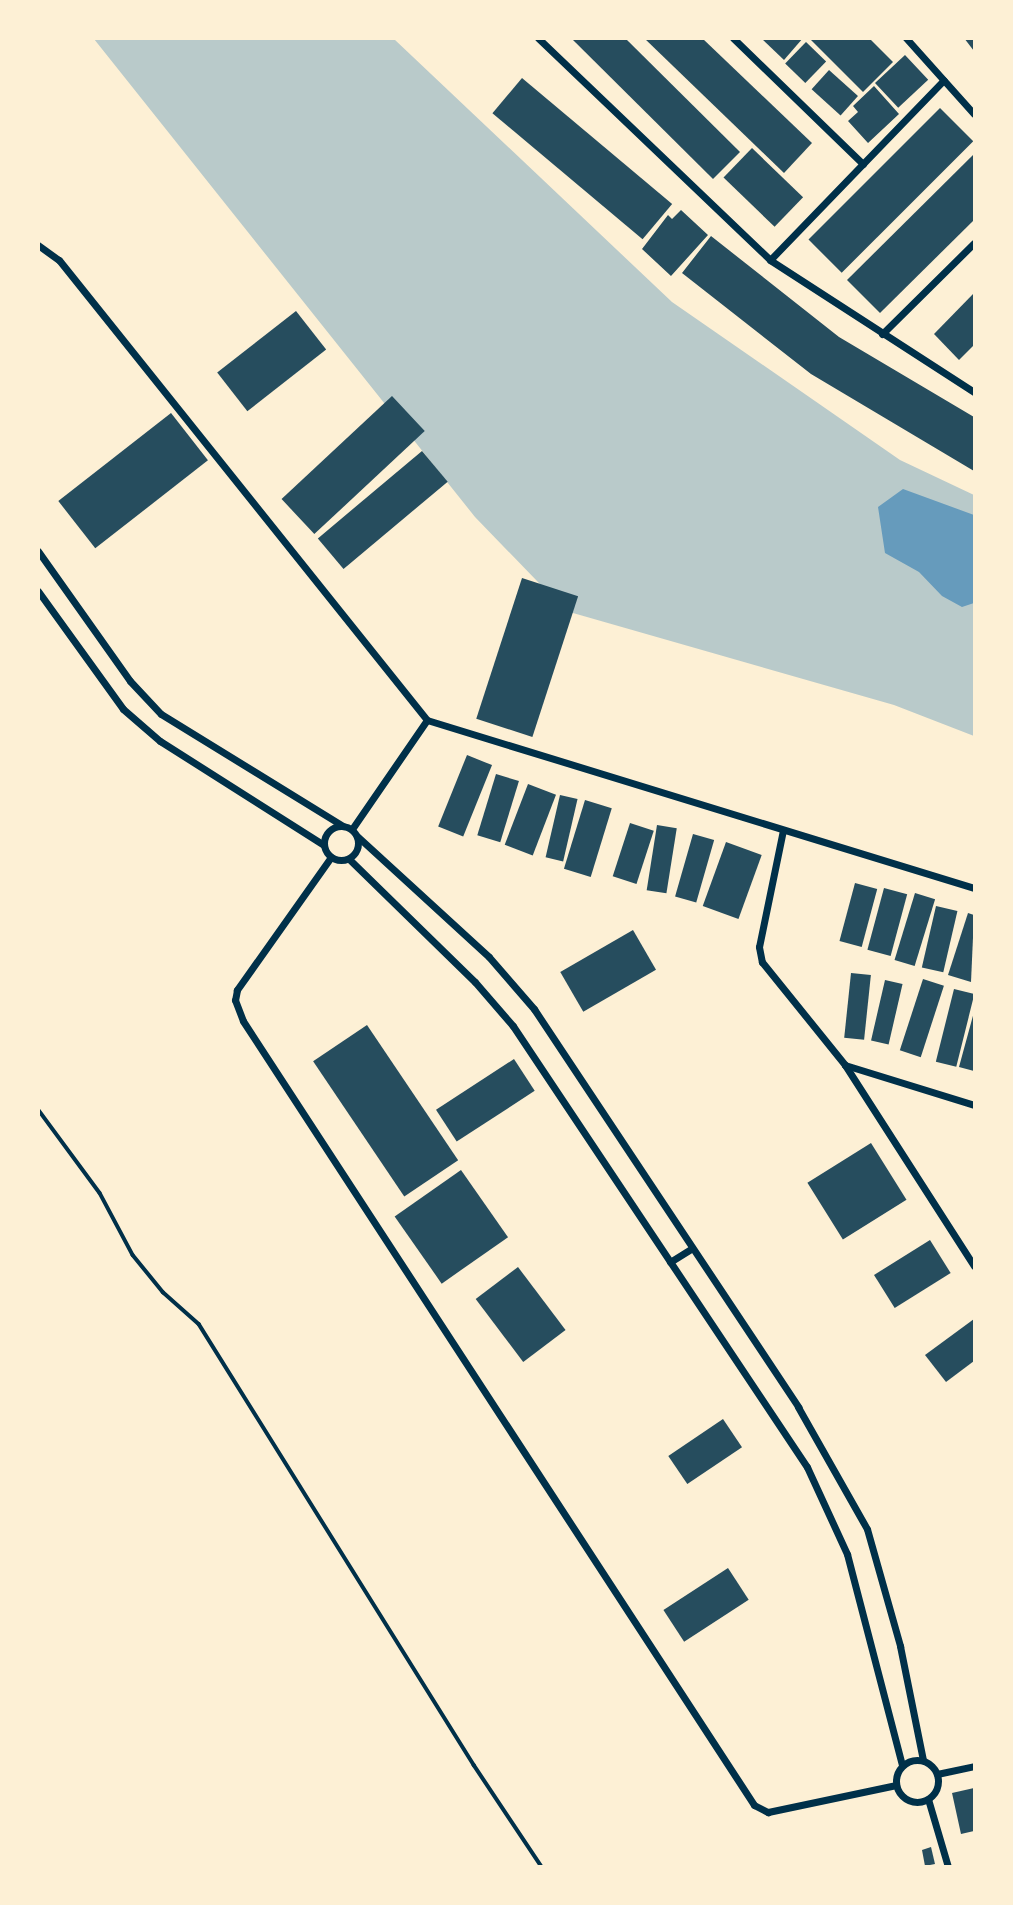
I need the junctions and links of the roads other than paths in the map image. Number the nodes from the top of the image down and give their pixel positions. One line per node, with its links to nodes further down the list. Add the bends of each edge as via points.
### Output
1 (538, 38): 9 (street)
2 (733, 38): 6 (street)
3 (906, 38): 4 (street)
4 (944, 80): 5 (street); 6 (street)
5 (975, 114)
6 (863, 164): 9 (street)
7 (975, 243): 10 (street)
8 (38, 244): 14 (street, via 59,260)
9 (770, 260): 10 (street)
10 (882, 334): 11 (street)
11 (975, 392)
12 (38, 551): 15 (street, via 122,672 161,714)
13 (38, 591): 18 (street, via 124,709 160,741)
14 (426, 720): 16 (street); 17 (street)
15 (343, 826): 17 (street); 18 (street, via 327,833)
16 (783, 830): 21 (street); 22 (street, via 759,947 762,962)
17 (354, 832): 20 (street, via 357,851); 24 (street, via 489,957 534,1009)
18 (324, 845): 19 (street)
19 (331, 857): 20 (street); 31 (street, via 237,990 235,1000 243,1021 754,1805 768,1812)
20 (349, 859): 25 (street, via 475,982 513,1026)
21 (975, 888)
22 (845, 1065): 23 (street); 26 (street)
23 (975, 1105)
24 (692, 1248): 25 (street); 27 (street, via 798,1407 867,1529 900,1646)
25 (670, 1262): 28 (street, via 807,1467 832,1516 864,1605)
26 (975, 1266)
27 (923, 1760): 28 (street); 30 (street)
28 (902, 1765): 31 (street)
29 (975, 1766): 30 (street)
30 (937, 1774): 32 (street, via 938,1786)
31 (896, 1785): 32 (street, via 905,1799)
32 (928, 1799): 33 (street)
33 (948, 1867)

